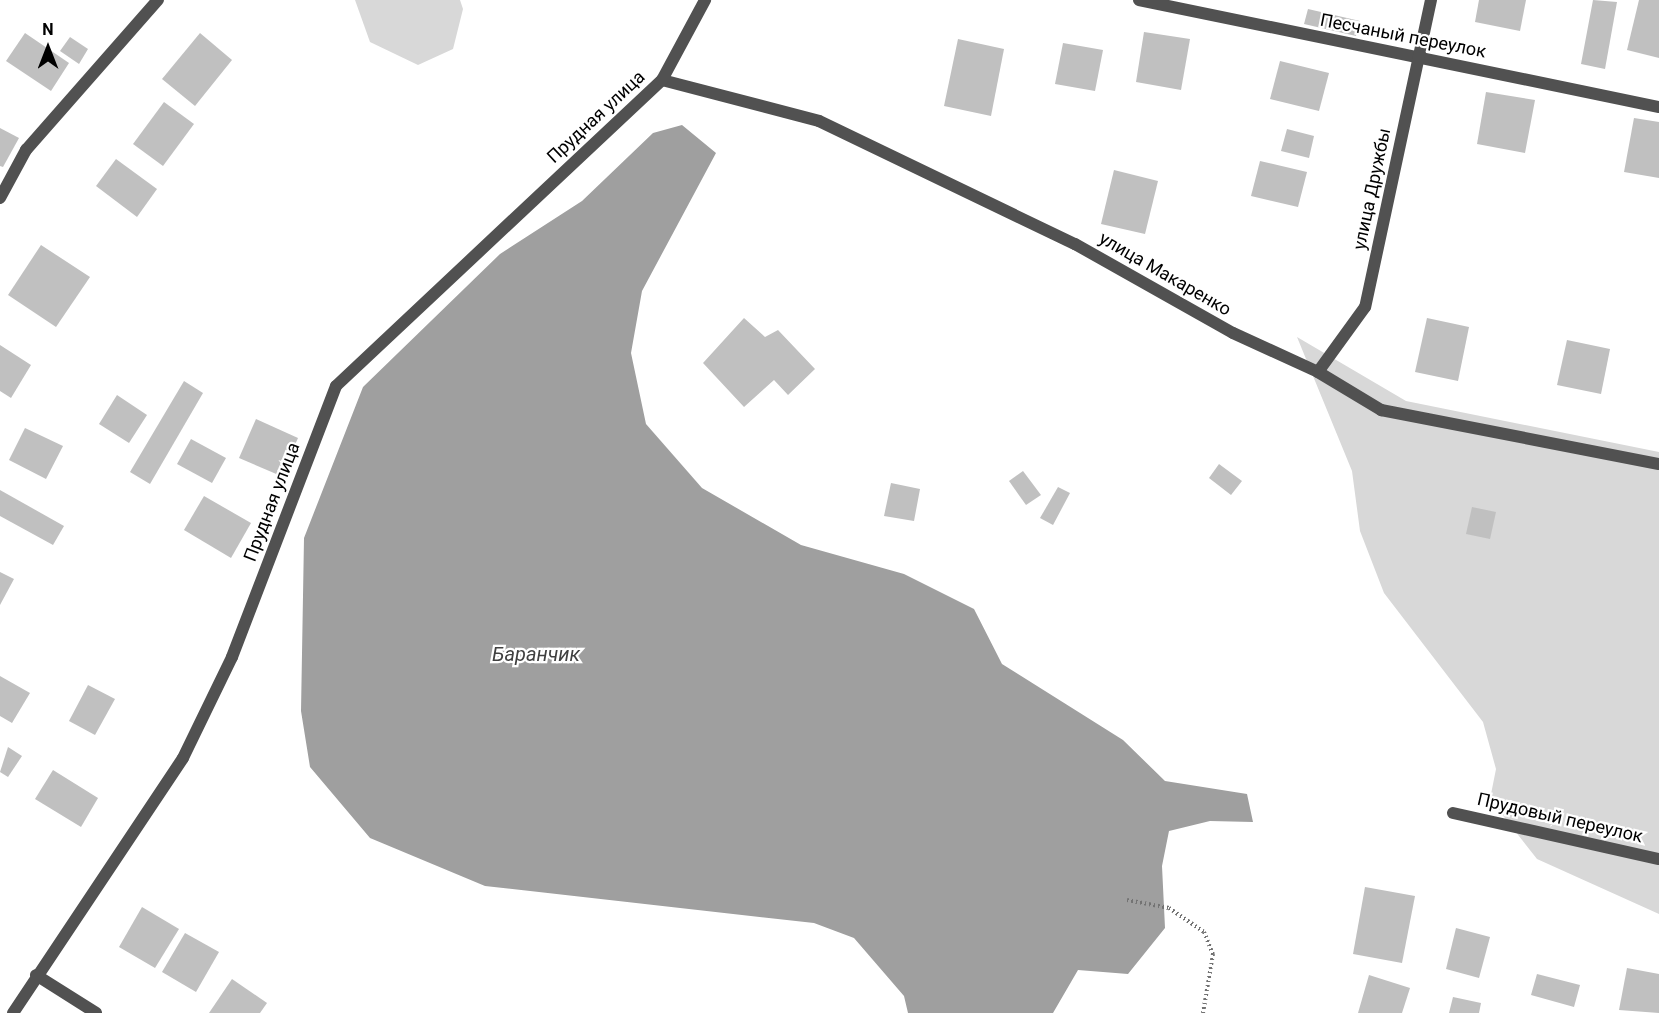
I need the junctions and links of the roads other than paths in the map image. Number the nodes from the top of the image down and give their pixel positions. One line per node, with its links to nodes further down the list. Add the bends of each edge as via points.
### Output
1 (158, 0): 8 (street, via 26,150)
2 (705, 0): 6 (street, Прудная улица)
3 (1139, 0): 5 (street, Песчаный переулок)
4 (1431, 0): 5 (street, улица Дружбы)
5 (1420, 56): 7 (street, Песчаный переулок); 9 (street, улица Дружбы, via 1365,307)
6 (662, 80): 9 (street, улица Макаренко, via 819,122 1034,223 1233,333); 13 (street, Прудная улица, via 336,386 232,657 183,758)
7 (1659, 107)
8 (0, 198)
9 (1318, 372): 10 (street, улица Макаренко, via 1381,410)
10 (1659, 464)
11 (1453, 813): 12 (street, Прудовый переулок)
12 (1659, 859)
13 (36, 975): 14 (street, Прудная улица); 15 (street)
14 (13, 1013)
15 (96, 1013)

